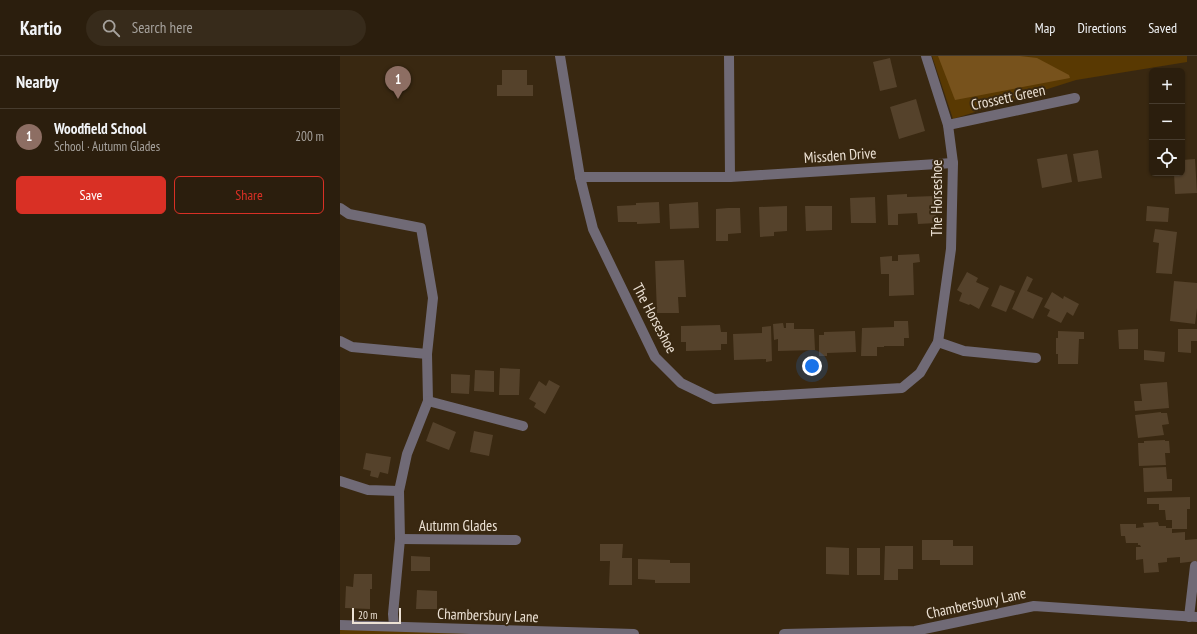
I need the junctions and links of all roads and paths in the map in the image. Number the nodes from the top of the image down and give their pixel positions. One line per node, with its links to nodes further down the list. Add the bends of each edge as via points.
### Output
1 (560, 56): 7 (street, The Horseshoe)
2 (729, 56): 8 (street)
3 (926, 56): 5 (street, The Horseshoe)
4 (1075, 98): 5 (street, Crossett Green)
5 (948, 125): 6 (street, The Horseshoe)
6 (953, 163): 8 (street, Missden Drive); 11 (street, The Horseshoe, via 951,250)
7 (580, 177): 8 (street, Missden Drive); 11 (street, The Horseshoe, via 593,229 655,358 681,383 694,390 714,399 902,388 920,373)
8 (730, 177)
9 (340, 208): 12 (street, Autumn Glades, via 349,214 421,228 433,298)
10 (340, 341): 12 (street, via 352,347)
11 (938, 342): 13 (street, via 964,350)
12 (427, 354): 14 (street, Autumn Glades)
13 (1036, 358)
14 (428, 401): 15 (street); 17 (street, Autumn Glades, via 407,454)
15 (523, 426)
16 (340, 481): 17 (street, via 368,490)
17 (399, 491): 18 (street, Autumn Glades)
18 (400, 539): 19 (street, Autumn Glades); 23 (street, Autumn Glades)
19 (516, 540)
20 (1195, 566): 21 (street)
21 (1193, 617): 25 (street, Chambersbury Lane, via 1034,606 915,631)
22 (340, 625): 23 (street, Chambersbury Lane)
23 (394, 626): 24 (street, Chambersbury Lane)
24 (634, 634)
25 (784, 634)

